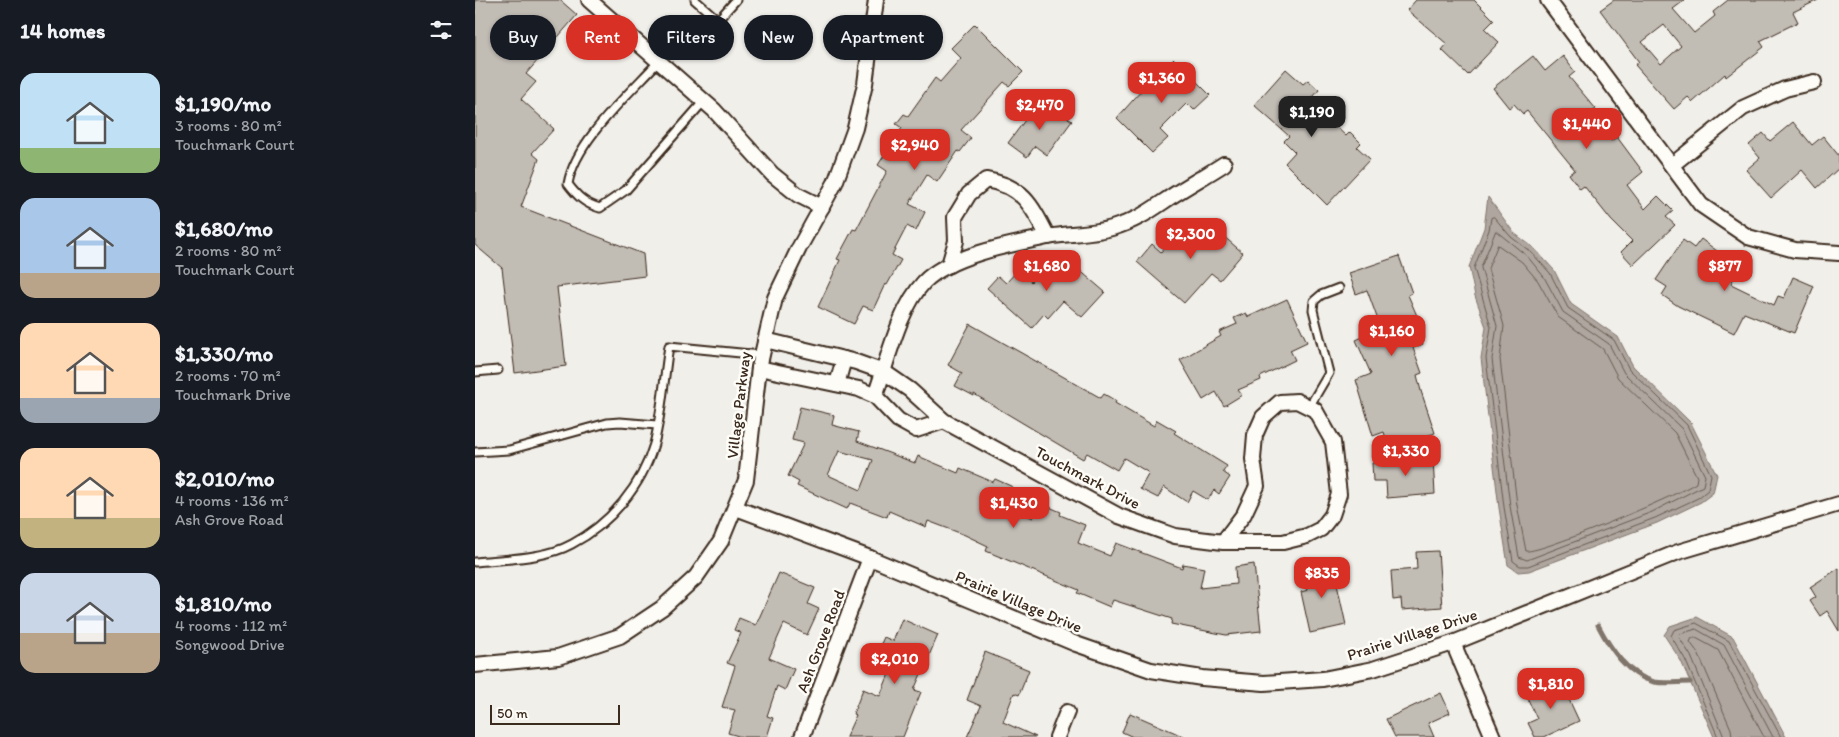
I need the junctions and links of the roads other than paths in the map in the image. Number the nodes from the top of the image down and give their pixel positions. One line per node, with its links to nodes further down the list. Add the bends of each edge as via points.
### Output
1 (589, 0): 6 (street)
2 (695, 0): 3 (lane, via 718,20)
3 (736, 0)
4 (876, 0): 11 (street, Village Parkway, via 865,84 855,128 835,183)
5 (1548, 0): 10 (street)
6 (659, 61): 8 (street); 8 (lane, via 583,146 569,173 568,184 576,195 589,205 600,208 613,201)
7 (1814, 82): 10 (street, via 1785,89 1743,108)
8 (704, 101): 11 (street, via 772,174 798,195)
9 (1225, 164): 12 (street, via 1140,219 1110,228)
10 (1672, 165): 13 (street, via 1701,205 1748,237 1795,250)
11 (822, 207): 16 (street, Village Parkway, via 775,298)
12 (1048, 237): 14 (street); 14 (street, via 1022,194 1002,182 986,180 969,194 955,217 956,241)
13 (1839, 253)
14 (949, 264): 21 (street, via 925,281 911,301 895,335)
15 (1339, 288): 24 (lane, via 1313,301 1329,373)
16 (765, 340): 17 (street, Touchmark Drive); 18 (street, Village Parkway)
17 (843, 359): 21 (street, Touchmark Drive); 22 (street)
18 (760, 362): 22 (street); 26 (lane, via 669,346); 29 (street, Village Parkway, via 746,480)
19 (498, 370): 20 (lane)
20 (475, 372)
21 (884, 372): 23 (street); 25 (street, Touchmark Drive, via 910,390)
22 (837, 384): 23 (street)
23 (875, 396): 25 (street, via 898,420 916,430)
24 (1309, 407): 30 (street, via 1297,401 1280,402 1263,417 1255,435 1257,486 1244,514); 30 (street, Touchmark Drive, via 1325,424 1333,442 1339,494 1332,515 1321,529 1283,542)
25 (944, 421): 30 (street, Touchmark Drive, via 1119,516 1175,536)
26 (657, 425): 27 (lane, via 607,423 509,450); 32 (lane, via 636,486 605,522 571,545 529,557)
27 (475, 452)
28 (1839, 504): 33 (street, Prairie Village Drive, via 1678,552)
29 (736, 508): 31 (street, Prairie Village Drive); 34 (street, Village Parkway, via 721,541 696,577 662,608 620,636 558,657)
30 (1223, 542)
31 (870, 558): 33 (street, Prairie Village Drive, via 1076,644 1151,670 1202,678 1264,683 1323,679 1373,669); 36 (street, Ash Grove Road)
32 (475, 562)
33 (1453, 643): 38 (street)
34 (475, 664)
35 (1067, 712): 37 (street)
36 (802, 737)
37 (1057, 737)
38 (1493, 737)

